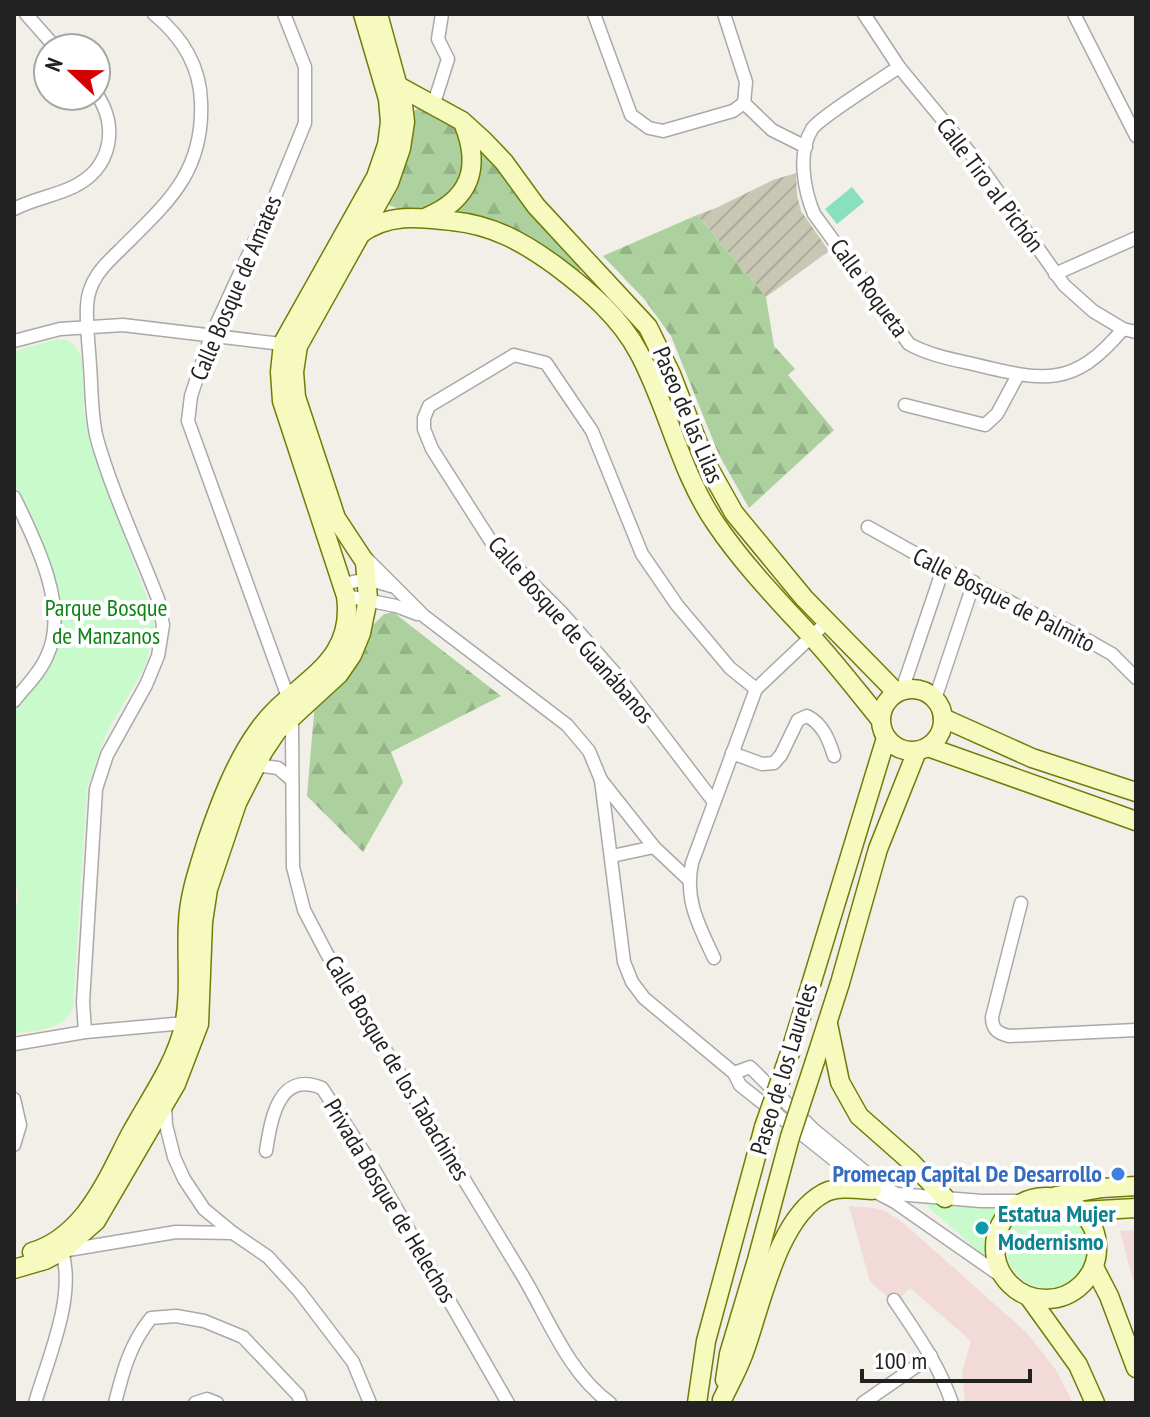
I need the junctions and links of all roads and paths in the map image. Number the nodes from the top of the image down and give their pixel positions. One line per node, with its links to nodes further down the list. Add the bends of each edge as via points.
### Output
1 (26, 14): 11 (street)
2 (154, 14): 26 (street, via 190,53 200,84 197,150 174,196 98,272 90,288)
3 (284, 14): 28 (street, Calle Bosque de Amates, via 305,67 305,123)
4 (363, 14): 20 (street, via 390,122)
5 (378, 14): 13 (street)
6 (442, 14): 14 (street, via 438,39 448,59)
7 (594, 14): 15 (street, via 631,115 649,128 663,131)
8 (724, 14): 15 (street, via 746,82)
9 (864, 14): 12 (street, Calle Tiro al Pichón)
10 (1074, 14): 18 (street)
11 (42, 32)
12 (899, 67): 19 (street, via 813,127); 25 (street, Calle Tiro al Pichón, via 975,159)
13 (400, 87): 14 (street, Paseo de las Lilas); 20 (street, via 405,122 401,148 389,183)
14 (434, 103): 17 (street, Paseo de las Lilas)
15 (744, 103): 19 (street, via 772,130)
16 (107, 112): 21 (street, via 111,133 105,156 90,176)
17 (462, 121): 22 (street, via 472,154 468,181 452,204); 43 (street, Paseo de las Lilas, via 648,327 722,495 771,560)
18 (1136, 136)
19 (806, 147): 31 (street, Calle Roqueta, via 805,182 814,214 909,344)
20 (369, 203): 22 (street, Paseo de las Lilas); 23 (street); 30 (street)
21 (14, 209)
22 (416, 218): 23 (street, Paseo de las Lilas, via 383,222); 44 (street, Paseo de las Lilas, via 506,234 602,304 639,353 704,506 739,555)
23 (357, 237): 30 (street)
24 (1136, 238): 25 (street)
25 (1055, 274): 27 (street, Calle Tiro al Pichón, via 1077,298)
26 (88, 327): 28 (street, via 123,325); 29 (street); 74 (street, via 97,439 163,625 153,671 114,738 96,789 83,987)
27 (1129, 331): 31 (street, Calle Roqueta, via 1076,369 1052,378)
28 (211, 336): 30 (street); 48 (street, Calle Bosque de Amates, via 188,421)
29 (14, 341)
30 (290, 345): 35 (street, via 296,397 339,523); 40 (street, via 280,372 282,401)
31 (1018, 375): 32 (street, via 985,425)
32 (905, 405)
33 (14, 497): 50 (street, via 43,556 53,628 46,658)
34 (868, 527): 36 (street, Calle Bosque de Palmito)
35 (361, 554): 37 (street); 39 (street)
36 (943, 569): 38 (street, Calle Bosque de Palmito); 47 (street)
37 (367, 579): 39 (street); 40 (street); 41 (street)
38 (974, 582): 45 (street, Calle Bosque de Palmito, via 1112,654); 49 (street)
39 (397, 589): 42 (street)
40 (344, 590): 41 (street); 48 (street, via 346,627 339,648 321,671)
41 (368, 599): 42 (street); 51 (street, via 361,633 346,665)
42 (424, 616): 60 (street, via 567,725 589,751)
43 (828, 621): 44 (street); 47 (street, Paseo de las Lilas)
44 (812, 636): 46 (street); 53 (street, Paseo de las Lilas)
45 (1136, 678)
46 (756, 689): 56 (street); 62 (street, Calle Bosque de Guanábanos, via 730,668 642,554 592,431 546,363 514,355 429,406 424,429 432,449 492,543 621,680)
47 (899, 691): 49 (street, via 920,689); 53 (street)
48 (288, 697): 51 (street, Calle Bosque de los Tabachines); 71 (street, via 249,744 208,840 188,921)
49 (935, 699): 52 (street)
50 (14, 701)
51 (291, 716): 58 (street); 59 (street, Calle Bosque de los Tabachines)
52 (943, 718): 55 (street, via 936,740); 61 (street, via 1032,758)
53 (880, 719): 54 (street)
54 (886, 738): 55 (street, via 900,750); 64 (street, Paseo de los Laureles)
55 (922, 749): 63 (street); 66 (street, Paseo de los Laureles)
56 (732, 753): 57 (street, via 774,763 798,720 807,716 829,739); 62 (street)
57 (834, 756)
58 (256, 765): 59 (street, via 278,768); 78 (street, via 237,803 208,889 199,1024)
59 (292, 780): 108 (street, Calle Bosque de los Tabachines, via 293,867 304,910 574,1367)
60 (601, 780): 65 (street); 67 (street)
61 (1136, 792)
62 (714, 802): 68 (street)
63 (1136, 821)
64 (854, 844): 66 (street, via 869,843); 99 (street, Paseo de los Laureles, bridge, via 764,1127)
65 (654, 847): 67 (street); 68 (street)
66 (878, 849): 72 (street, Paseo de los Laureles)
67 (612, 856): 76 (street, via 624,962 632,982)
68 (688, 879): 70 (street, via 694,916)
69 (1021, 903): 73 (street, via 992,1017 998,1033)
70 (714, 958)
71 (185, 1023): 74 (street); 86 (street)
72 (828, 1023): 84 (street, via 840,1082 859,1116); 100 (street, Paseo de los Laureles, bridge, via 729,1354)
73 (1136, 1030)
74 (85, 1032): 75 (street)
75 (14, 1044)
76 (734, 1073): 82 (street, via 740,1085); 84 (street, via 750,1067 814,1130 886,1189)
77 (14, 1099): 79 (street, via 20,1125)
78 (165, 1103): 86 (street); 89 (street, via 170,1146 184,1179 204,1209)
79 (14, 1145)
80 (266, 1151): 107 (street, Privada Bosque de Helechos, via 275,1107 284,1094 299,1085 322,1088)
81 (1136, 1186): 83 (street)
82 (872, 1190): 94 (street); 100 (street, via 824,1193 796,1220 783,1240)
83 (1054, 1196): 85 (street); 88 (street)
84 (945, 1198): 85 (street)
85 (1022, 1201): 94 (street, via 1005,1216 995,1236 995,1258)
86 (98, 1208): 90 (street, via 89,1229); 91 (street, via 39,1250)
87 (1136, 1208): 88 (street)
88 (1082, 1211): 92 (street, via 1097,1237)
89 (233, 1233): 90 (street, via 176,1232); 106 (street, via 268,1257 299,1291 353,1362)
90 (62, 1251): 93 (street); 101 (street, via 65,1298)
91 (14, 1256)
92 (1094, 1267): 95 (street, via 1074,1291 1060,1298); 98 (street)
93 (14, 1269)
94 (1004, 1278): 95 (street)
95 (1029, 1297): 111 (street, via 1078,1365)
96 (894, 1300): 97 (street)
97 (931, 1356): 109 (street); 110 (street)
98 (1136, 1368)
99 (694, 1400)
100 (722, 1401)
101 (35, 1403)
102 (115, 1403): 105 (street, via 136,1336 151,1318 176,1316 243,1337)
103 (195, 1403): 104 (street)
104 (217, 1403)
105 (301, 1403)
106 (370, 1403)
107 (508, 1403)
108 (610, 1403)
109 (863, 1403)
110 (952, 1403)
111 (1095, 1403)

